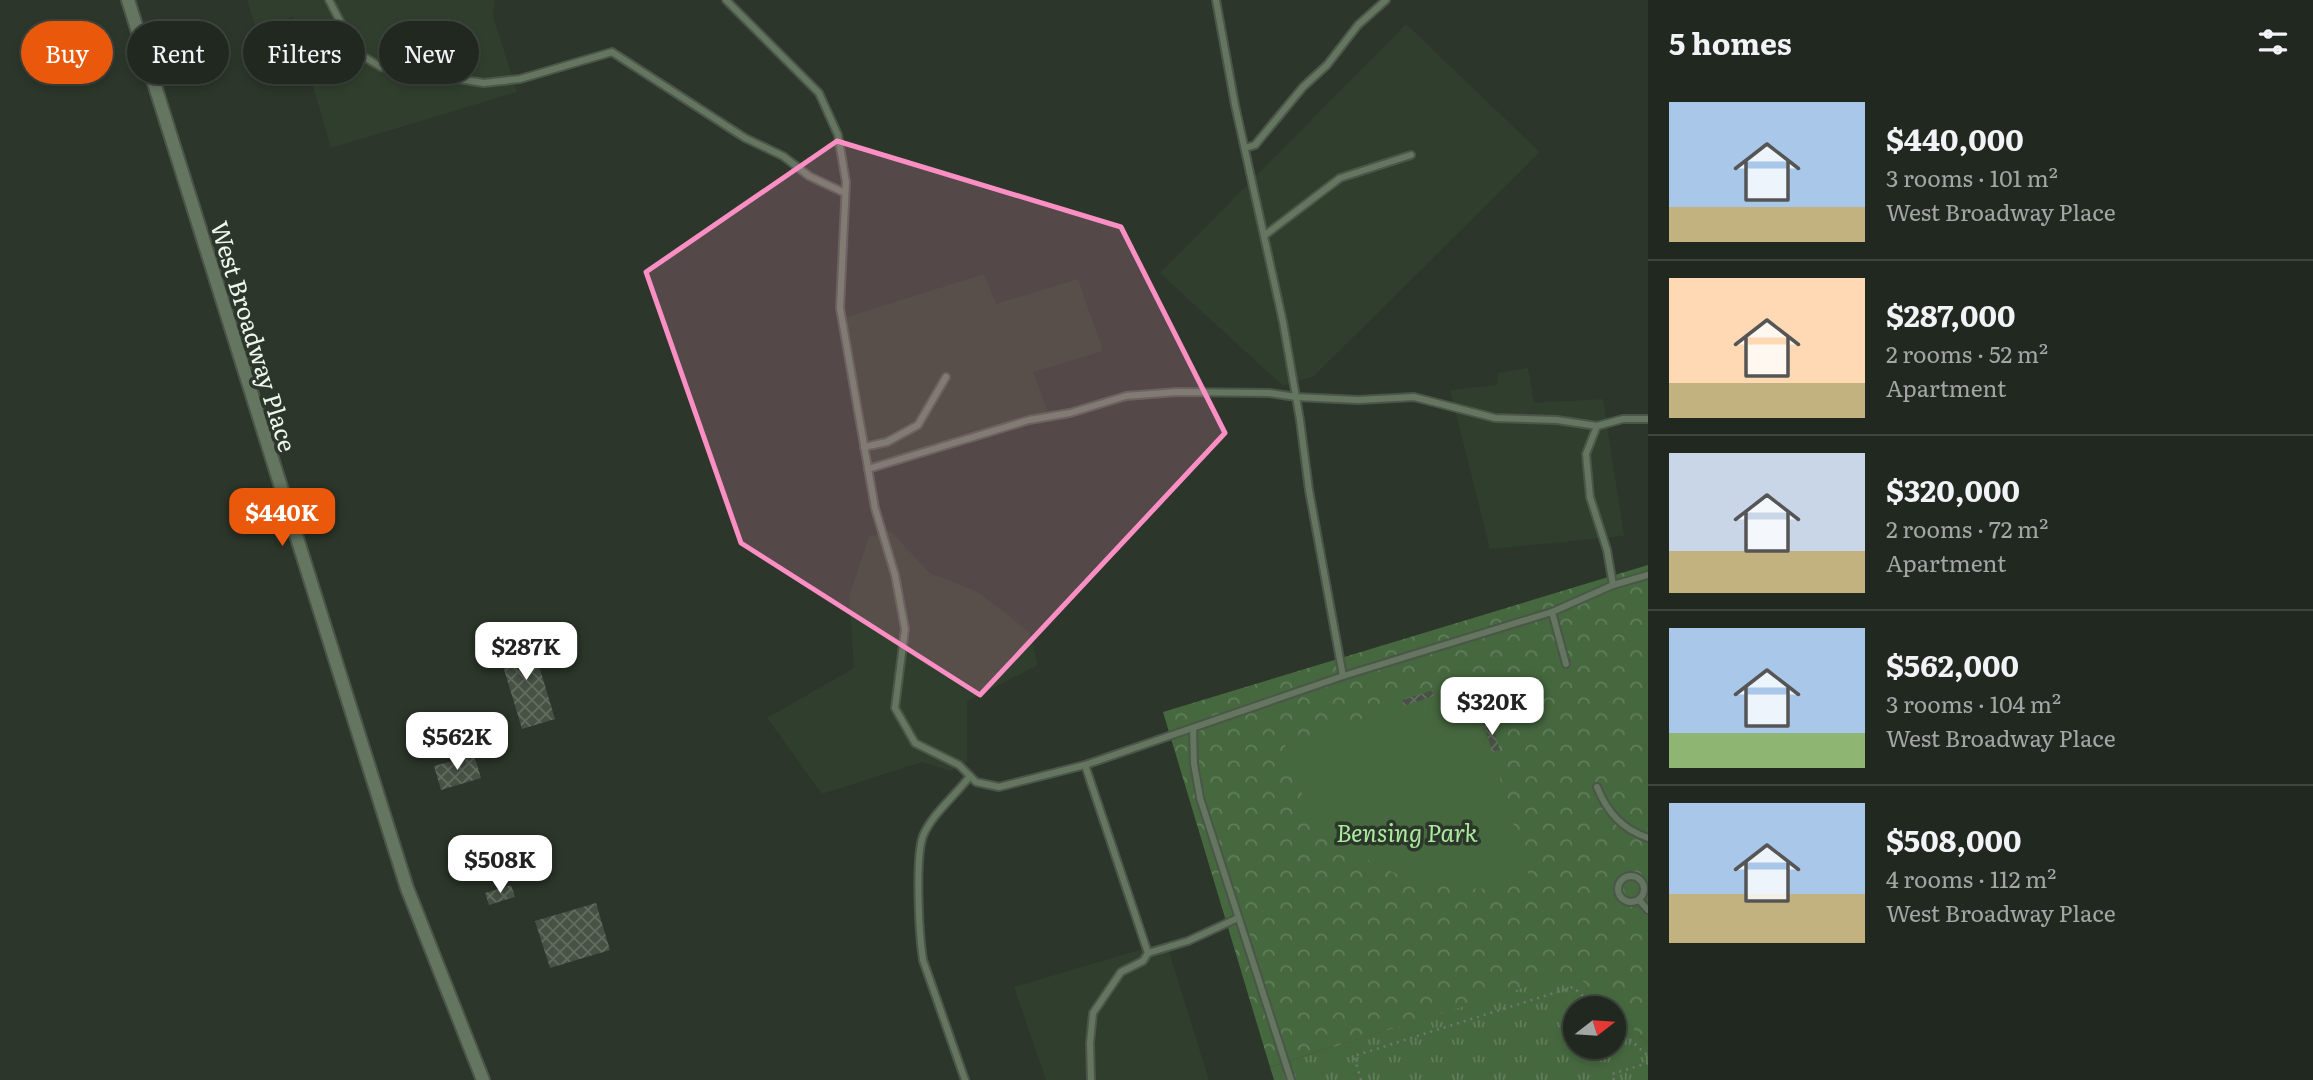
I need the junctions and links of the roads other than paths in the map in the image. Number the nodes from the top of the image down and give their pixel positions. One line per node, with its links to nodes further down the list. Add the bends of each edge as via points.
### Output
1 (128, 0): 30 (street, West Broadway Place, via 408,888)
2 (329, 0): 8 (lane, via 356,52 381,67 484,83 520,79 612,52 745,138)
3 (726, 0): 8 (lane, via 819,93 838,135)
4 (1216, 0): 6 (lane)
5 (1386, 0): 6 (lane, via 1358,25 1255,145)
6 (1245, 148): 9 (lane)
7 (1411, 155): 9 (lane, via 1340,178)
8 (845, 193): 14 (lane, via 839,308)
9 (1265, 235): 11 (lane)
10 (946, 377): 14 (lane, via 918,425 887,442)
11 (1296, 397): 13 (lane, via 1413,397 1495,418); 15 (lane, via 1269,393 1126,396 1028,420); 20 (lane, via 1308,490)
12 (1648, 419): 13 (lane)
13 (1597, 426): 17 (lane, via 1586,454 1590,497)
14 (864, 447): 15 (lane)
15 (868, 469): 23 (lane, via 905,629 895,708 915,743 959,765)
16 (1648, 575): 17 (lane)
17 (1613, 585): 18 (lane)
18 (1552, 612): 19 (lane); 20 (lane)
19 (1566, 664)
20 (1343, 676): 21 (lane)
21 (1193, 728): 22 (lane); 28 (lane, via 1200,798)
22 (1085, 765): 23 (lane, via 999,787); 29 (lane)
23 (970, 776): 31 (lane, via 923,836 919,863 923,960)
24 (1597, 787): 25 (lane, via 1619,823)
25 (1648, 838)
26 (1639, 900): 26 (lane, via 1644,892 1640,879 1633,875 1621,879 1617,891 1622,899); 27 (lane)
27 (1648, 910)
28 (1238, 918): 29 (lane); 33 (lane)
29 (1148, 953): 32 (lane, via 1143,961 1121,972 1093,1013)
30 (484, 1080)
31 (965, 1080)
32 (1091, 1080)
33 (1291, 1080)

